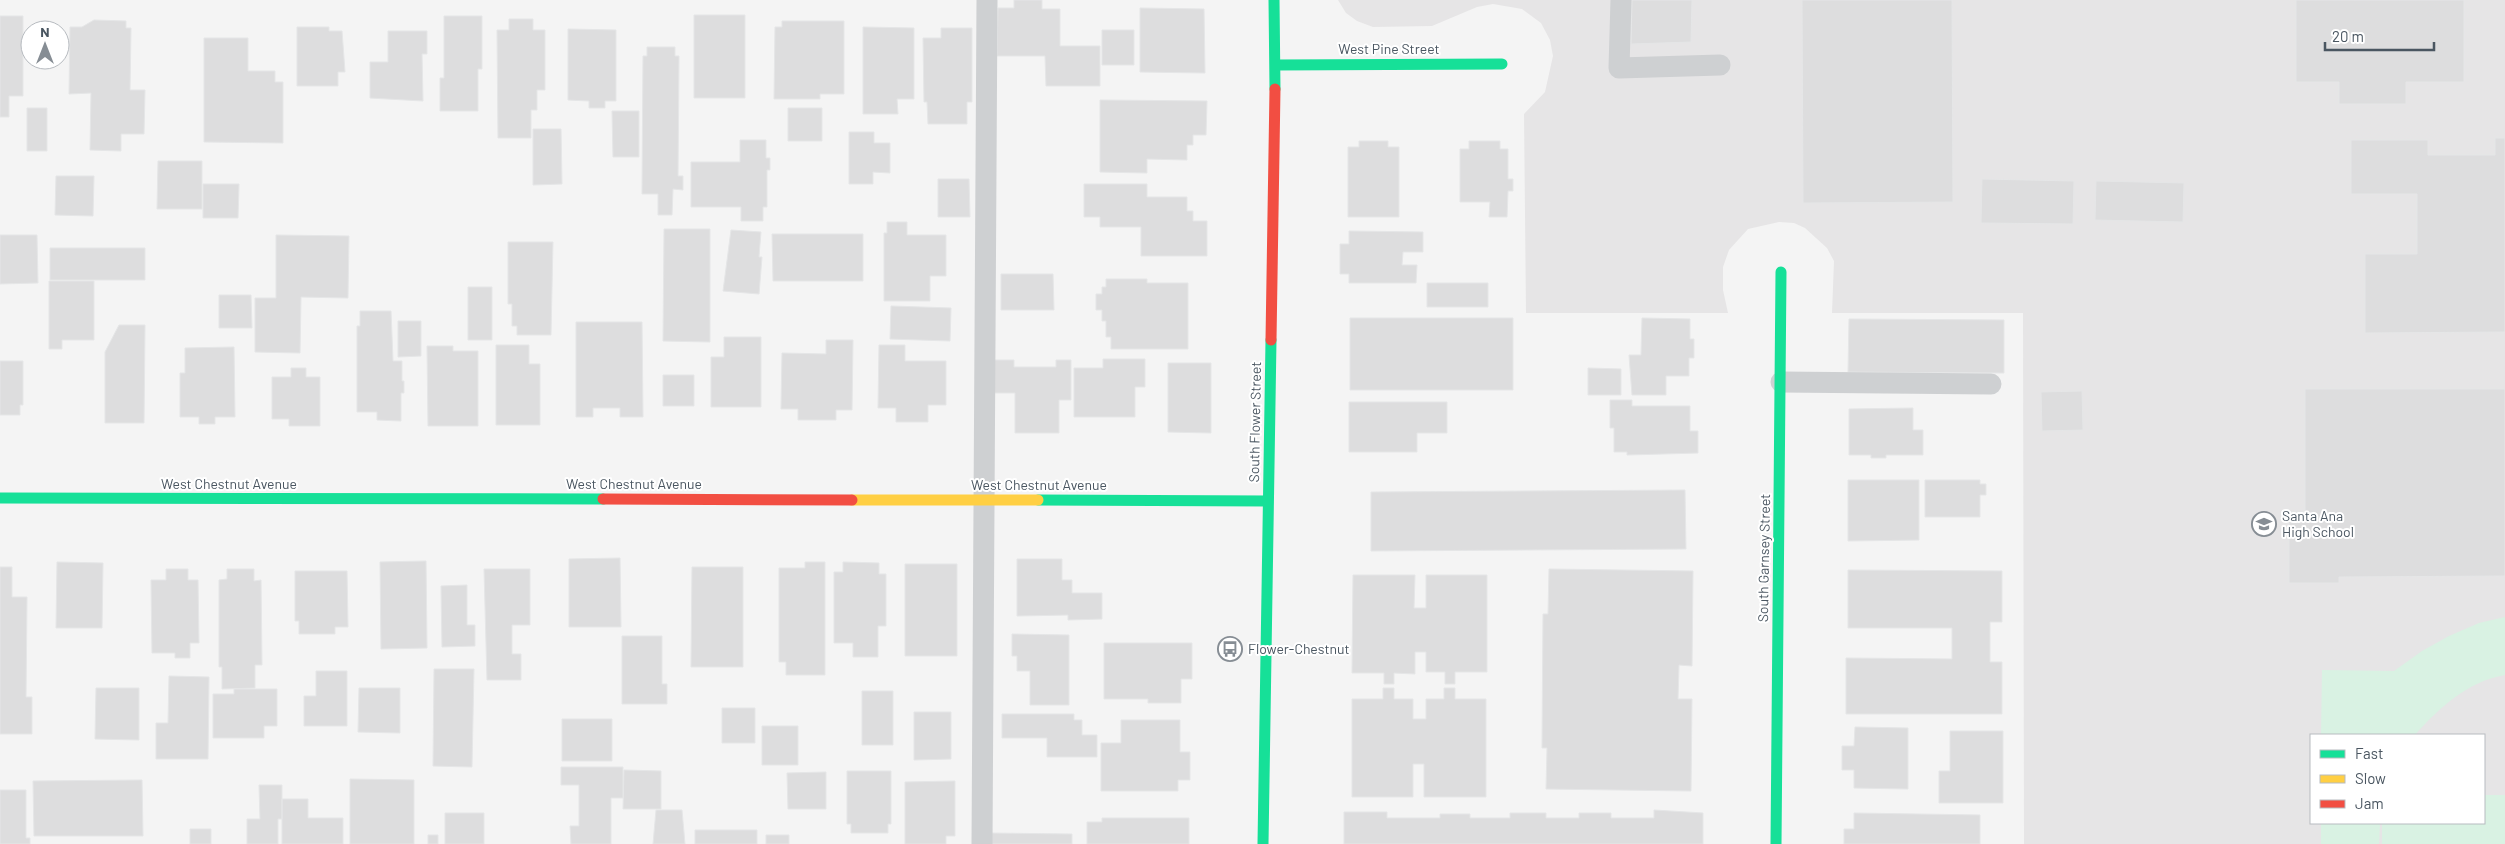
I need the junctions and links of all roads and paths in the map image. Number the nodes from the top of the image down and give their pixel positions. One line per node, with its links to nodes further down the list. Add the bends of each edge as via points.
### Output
1 (987, 0): 11 (lane)
2 (1274, 0): 4 (street, South Flower Street)
3 (1621, 0): 6 (lane, via 1619,68)
4 (1276, 64): 5 (street, West Pine Street); 12 (street, South Flower Street)
5 (1502, 64)
6 (1720, 64)
7 (1781, 272): 8 (street, South Garnsey Street)
8 (1781, 382): 9 (lane); 15 (street, South Garnsey Street)
9 (1991, 384)
10 (0, 498): 11 (street, West Chestnut Avenue)
11 (984, 500): 12 (street, West Chestnut Avenue); 13 (lane)
12 (1268, 501): 14 (street, South Flower Street)
13 (982, 844)
14 (1263, 844)
15 (1776, 844)

